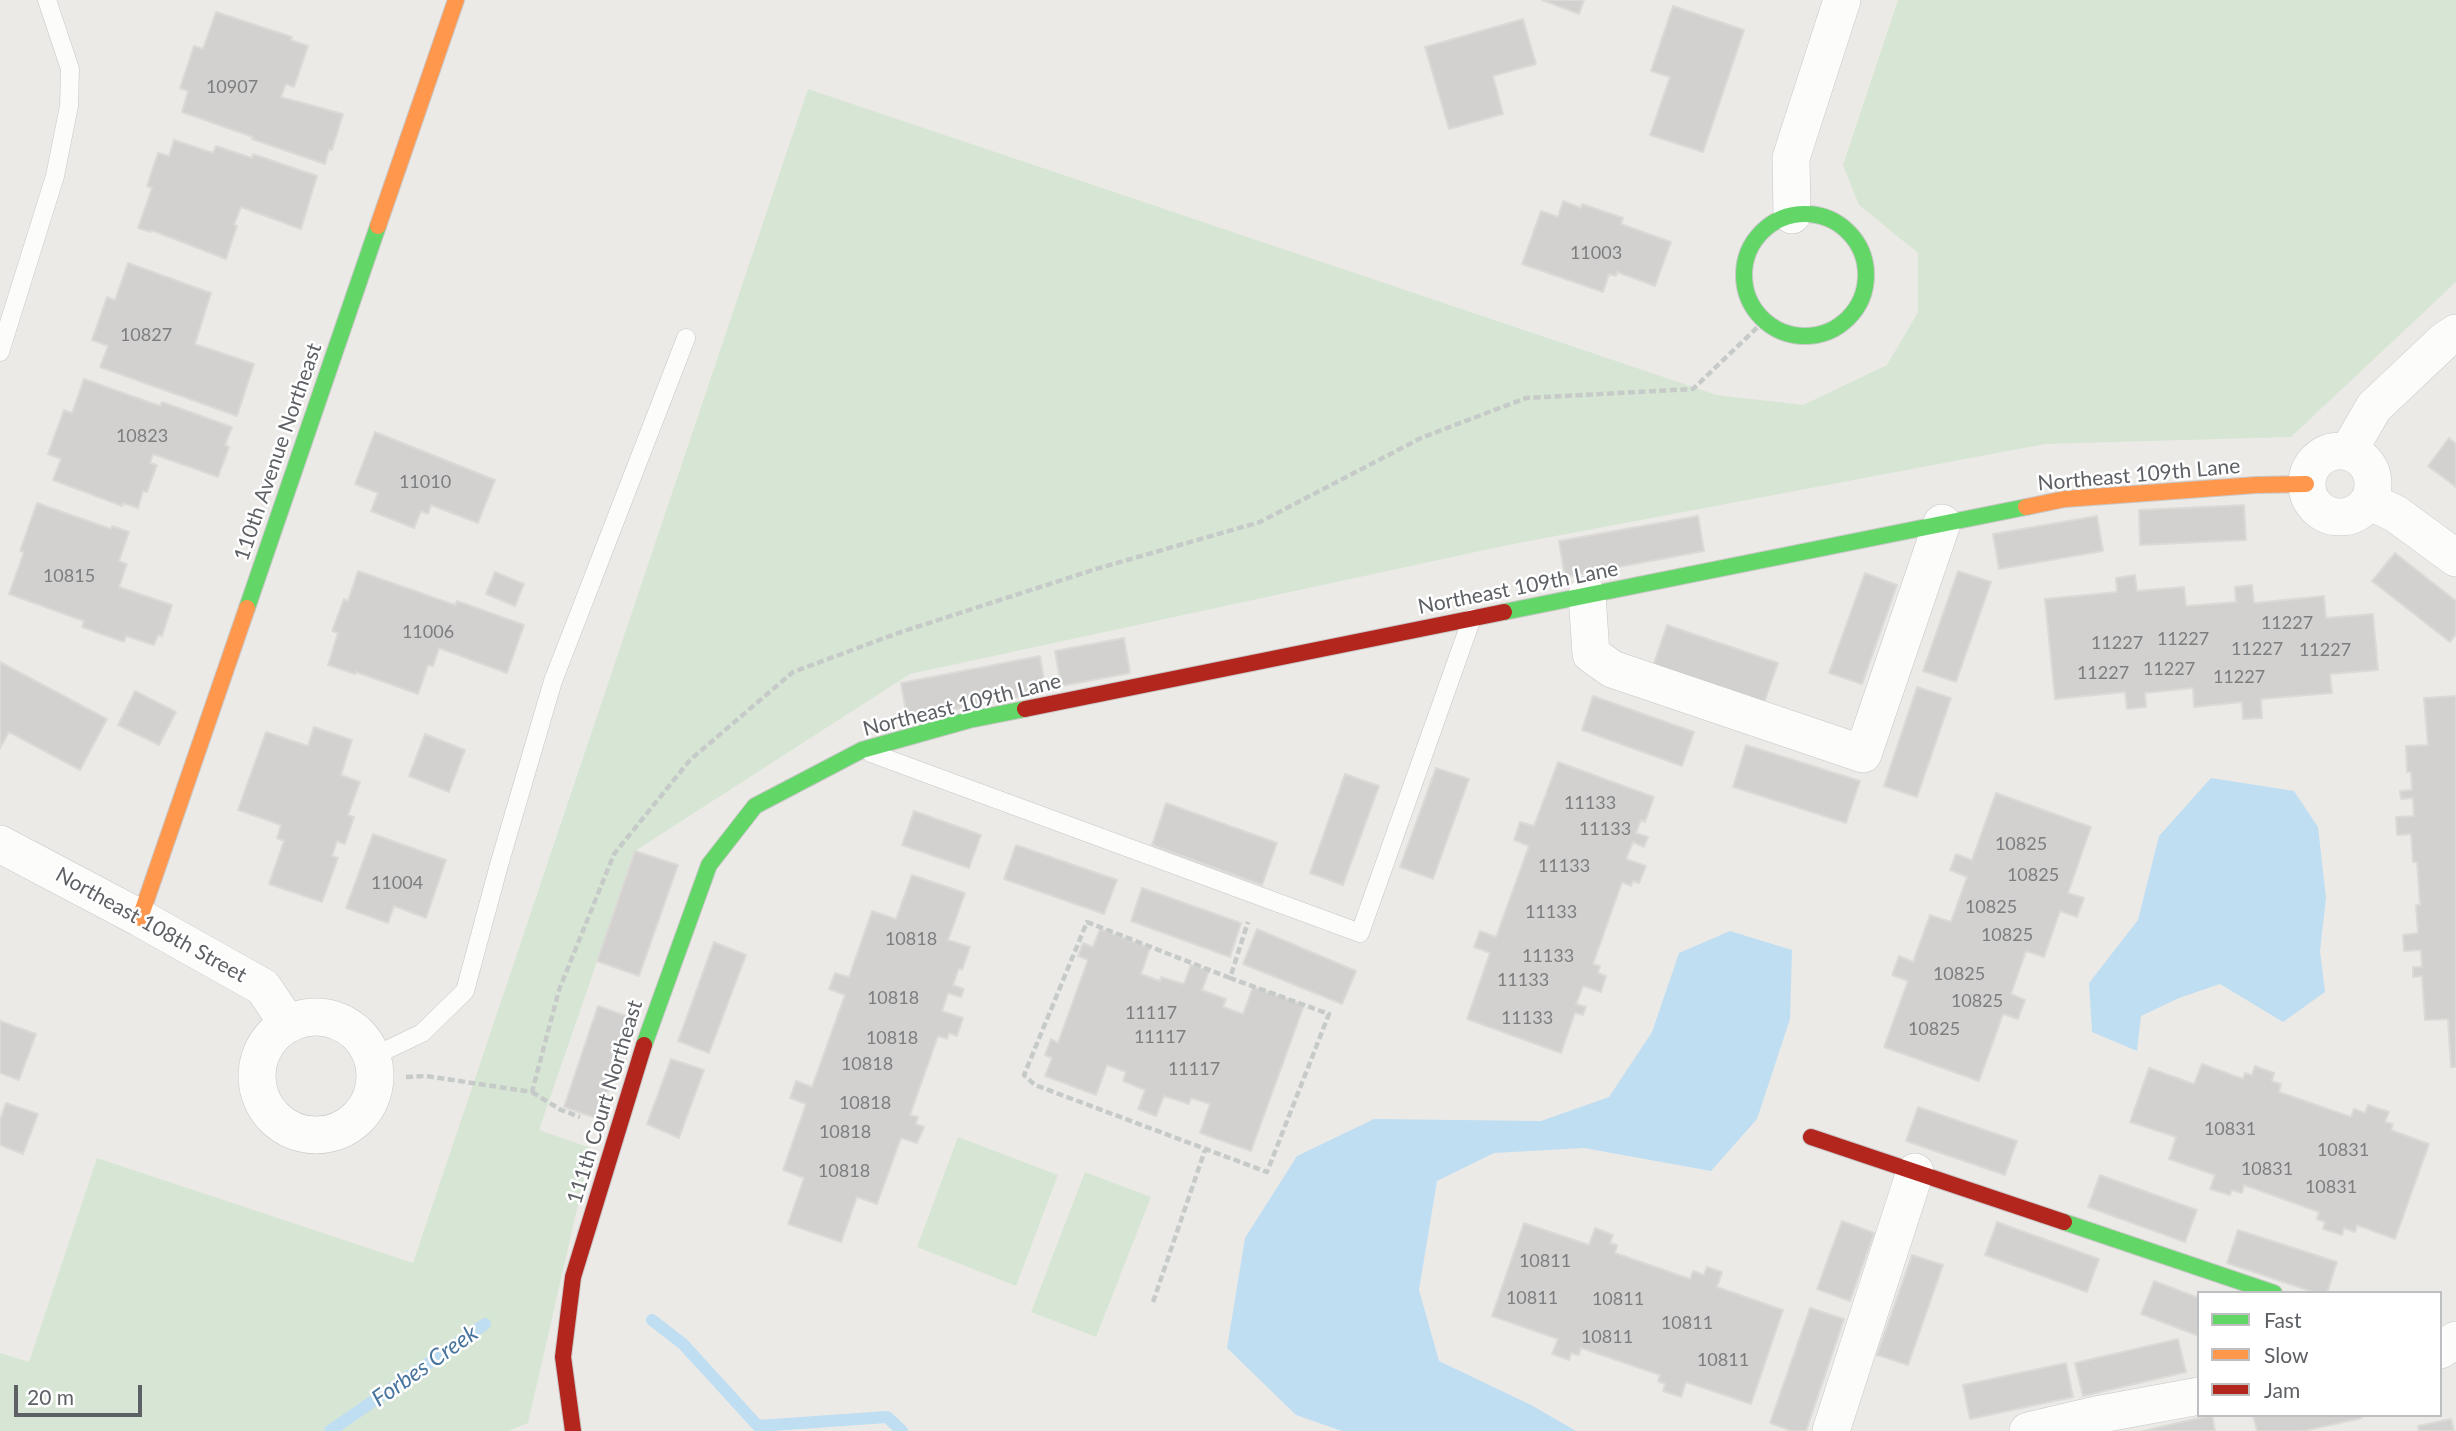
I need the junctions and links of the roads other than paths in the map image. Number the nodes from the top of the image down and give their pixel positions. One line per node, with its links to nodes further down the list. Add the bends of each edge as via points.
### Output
1 (47, 0): 7 (lane, via 70,69 69,106 55,176)
2 (456, 0): 18 (street, 110th Avenue Northeast)
3 (1842, 0): 4 (street, via 1790,158)
4 (1792, 215): 4 (street, via 1759,234 1743,268 1744,287 1764,321 1779,331 1817,336 1835,329 1861,301 1865,264 1846,230 1830,219)
5 (2456, 333): 8 (street, via 2374,407)
6 (686, 338): 20 (lane, via 553,681 465,991 422,1032)
7 (0, 352)
8 (2348, 452): 9 (street, via 2320,457); 10 (street, via 2371,471)
9 (2306, 484): 10 (street, via 2313,505 2331,517 2353,515); 11 (street, Northeast 109th Lane, via 2065,499)
10 (2369, 502): 12 (street, via 2396,514)
11 (1942, 523): 13 (street, Northeast 109th Lane); 13 (street, via 1863,754 1612,669 1591,654)
12 (2456, 558)
13 (1587, 595): 14 (street, Northeast 109th Lane)
14 (1472, 618): 15 (street, Northeast 109th Lane, via 969,720); 15 (lane, via 1360,933)
15 (862, 750): 16 (street, Northeast 109th Lane)
16 (755, 806): 25 (street, 111th Court Northeast, via 709,865 647,1034 573,1277 563,1357)
17 (0, 844): 18 (street, Northeast 108th Street)
18 (141, 918): 19 (street, Northeast 108th Street, via 263,987)
19 (286, 1023): 20 (street, via 323,1016 341,1021 369,1046); 20 (street, via 261,1051 257,1087 275,1120 291,1130 319,1135 346,1128 371,1100)
20 (374, 1067)
21 (1811, 1137): 22 (street)
22 (1915, 1172): 23 (street); 26 (street)
23 (2268, 1291)
24 (2197, 1396): 27 (street)
25 (573, 1431)
26 (1831, 1431)
27 (2028, 1431)

